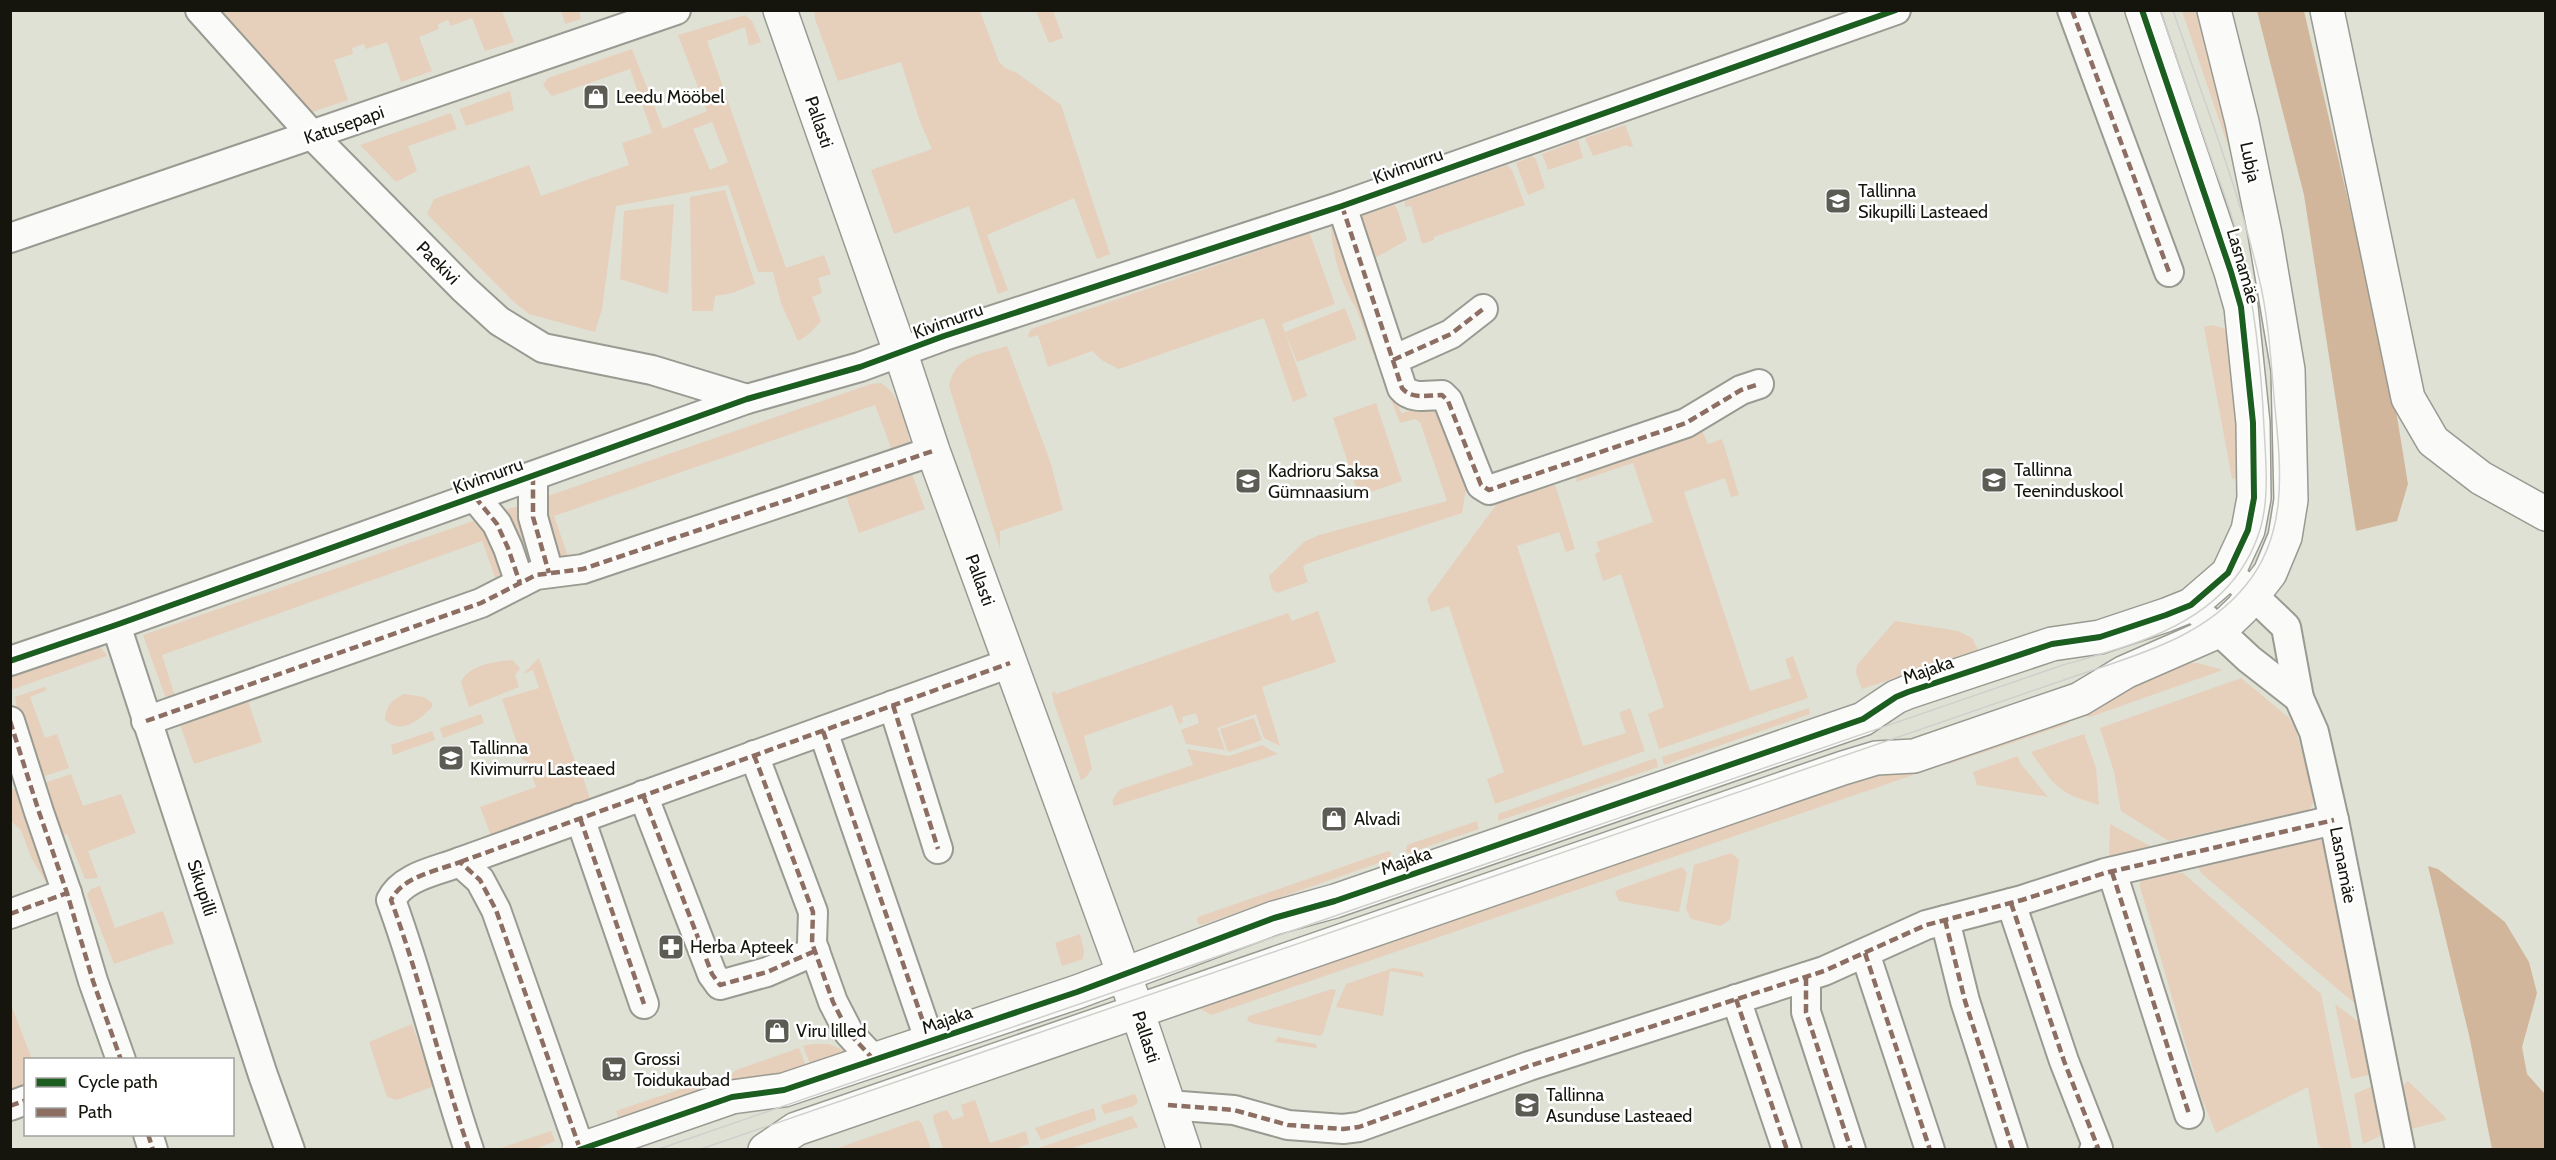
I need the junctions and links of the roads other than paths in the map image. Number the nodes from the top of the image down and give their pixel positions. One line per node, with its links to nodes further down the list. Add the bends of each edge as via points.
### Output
1 (200, 10): 9 (street, Paekivi)
2 (676, 10): 9 (street, Katusepapi)
3 (780, 10): 16 (street, Pallasti)
4 (1896, 10): 10 (street, Kivimurru)
5 (2072, 10): 13 (street)
6 (2142, 10): 14 (street, Lasnamäe)
7 (2214, 10): 12 (street, Lubja, via 2242,122)
8 (2327, 10): 23 (street, via 2408,398 2433,441 2481,478)
9 (313, 136): 11 (street, Katusepapi); 19 (street, Paekivi, via 464,289 508,326 543,348 652,370)
10 (1342, 206): 16 (street, Kivimurru, via 944,336); 17 (street)
11 (10, 238)
12 (2269, 261): 14 (street); 27 (street, Lasnamäe, via 2288,370 2291,500 2285,537 2270,573)
13 (2169, 272)
14 (2241, 307): 25 (street, Lasnamäe, via 2253,423 2254,498 2248,530)
15 (1483, 309): 17 (street, via 1450,334)
16 (901, 354): 19 (street, Kivimurru); 20 (street, Pallasti)
17 (1393, 360): 18 (street, via 1407,394 1442,395 1448,401 1481,485 1489,490 1686,423 1741,390)
18 (1759, 384)
19 (747, 399): 21 (street, Kivimurru)
20 (933, 451): 24 (street, via 583,569); 32 (street, Pallasti)
21 (533, 476): 22 (street, Kivimurru); 24 (street, via 533,517)
22 (475, 497): 26 (street, via 497,524); 29 (street, Kivimurru)
23 (2546, 514)
24 (549, 573): 26 (street)
25 (2228, 573): 27 (street, Lasnamäe); 28 (street, Majaka)
26 (520, 583): 35 (street, via 481,603)
27 (2255, 595): 30 (street); 33 (street, Lasnamäe, via 2286,627)
28 (2191, 605): 30 (street); 51 (street, Majaka, via 2124,630 2052,644 1908,692 1863,719 1335,901 1274,918)
29 (116, 625): 31 (street, Kivimurru); 35 (street, Sikupilli)
30 (2219, 631): 33 (street); 55 (street, via 2125,672 2071,702 1914,756 1876,758 1843,768)
31 (10, 661)
32 (1010, 663): 34 (street); 51 (street, Pallasti)
33 (2300, 698): 41 (street, Lasnamäe, via 2314,732)
34 (893, 705): 37 (street); 42 (street)
35 (146, 721): 61 (street, Sikupilli)
36 (10, 722): 45 (street)
37 (823, 730): 38 (street); 56 (street)
38 (754, 755): 39 (street); 49 (street, via 813,912)
39 (643, 795): 40 (street); 49 (street, via 712,974 720,985 767,972)
40 (580, 818): 43 (street); 54 (street)
41 (2334, 820): 44 (street); 71 (street, Lasnamäe)
42 (938, 849)
43 (460, 862): 62 (street, via 410,880 391,900); 63 (street, via 480,880 496,910)
44 (2112, 872): 46 (street); 60 (street)
45 (68, 893): 47 (street); 57 (street)
46 (2011, 903): 48 (street); 70 (street, via 2098,1148)
47 (10, 914)
48 (1946, 920): 50 (street); 69 (street, via 1965,1001)
49 (815, 951): 58 (street, via 849,1033)
50 (1865, 953): 52 (street); 68 (street)
51 (1124, 973): 55 (street, Pallasti); 56 (street, Majaka)
52 (1806, 977): 53 (street); 67 (street, via 1806,1012)
53 (1736, 999): 59 (street, via 1343,1130 1288,1125 1234,1110); 66 (street)
54 (644, 1004)
55 (1137, 1011): 59 (street, Pallasti); 64 (street, via 796,1129)
56 (930, 1042): 58 (street, Majaka)
57 (121, 1058)
58 (874, 1060): 63 (street, Majaka, via 784,1090 732,1097)
59 (1168, 1105): 65 (street, Pallasti)
60 (2189, 1114)
61 (290, 1149)
62 (469, 1149)
63 (580, 1149)
64 (765, 1149)
65 (1184, 1149)
66 (1787, 1149)
67 (1851, 1149)
68 (1930, 1149)
69 (2013, 1149)
70 (2094, 1149)
71 (2400, 1149)

